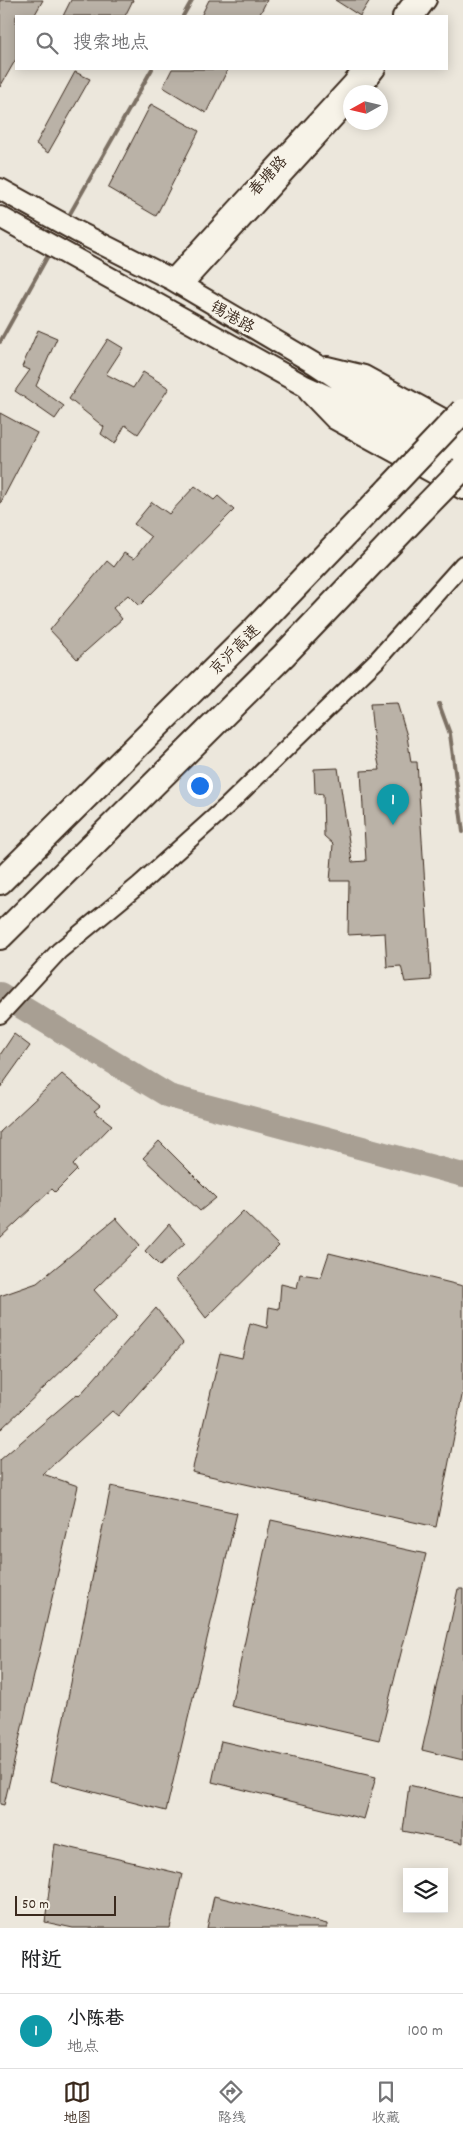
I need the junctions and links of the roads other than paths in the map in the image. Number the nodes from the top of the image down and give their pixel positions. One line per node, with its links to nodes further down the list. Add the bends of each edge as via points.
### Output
1 (413, 0): 3 (street)
2 (428, 0): 4 (street)
3 (402, 15)
4 (417, 15)
5 (361, 70): 11 (street, 春塘路)
6 (376, 70): 7 (street)
7 (364, 85)
8 (343, 109): 11 (street, 春塘路)
9 (0, 189): 11 (main road, 锡港路)
10 (0, 217): 13 (main road, 锡港路)
11 (177, 283): 12 (main road, 锡港路)
12 (315, 364): 15 (main road, via 364,376); 16 (main road, 锡港路, via 354,390)
13 (303, 385): 17 (main road, 锡港路); 18 (main road, via 334,419)
14 (463, 411): 20 (highway, 京沪高速, bridge, via 254,630)
15 (463, 430)
16 (463, 450)
17 (463, 468): 21 (highway, bridge, via 284,655)
18 (463, 489)
19 (463, 564): 22 (street, via 377,660 228,805 140,885 59,951)
20 (0, 882)
21 (5, 932)
22 (0, 1015)

